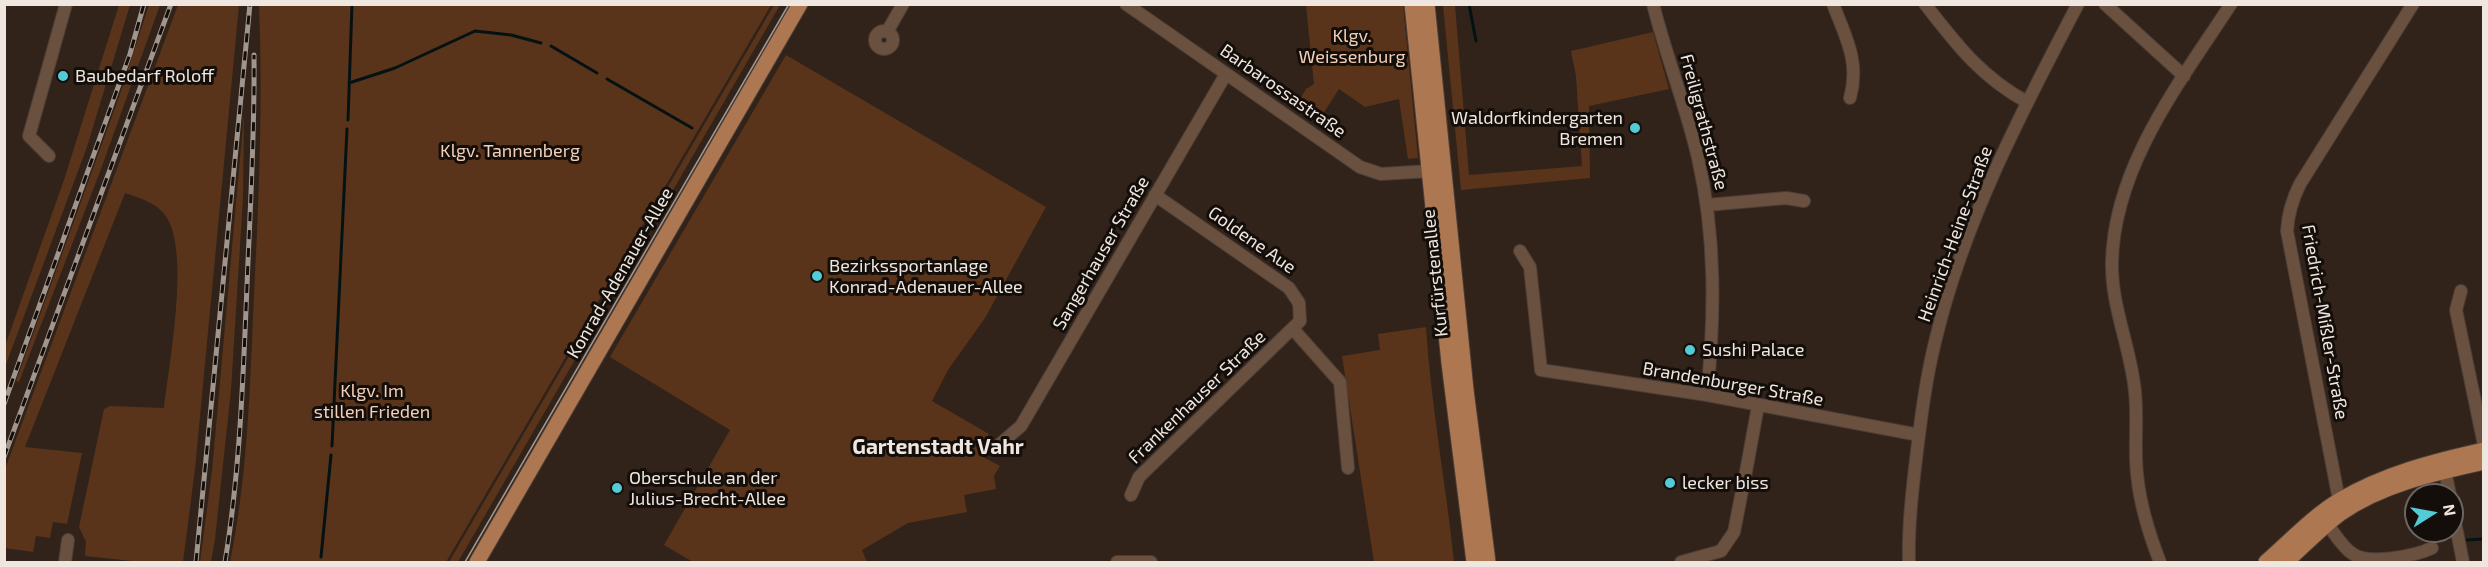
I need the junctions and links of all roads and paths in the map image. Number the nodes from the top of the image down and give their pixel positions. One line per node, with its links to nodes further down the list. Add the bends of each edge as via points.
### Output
1 (66, 4): 19 (street, via 29,136)
2 (800, 4): 47 (main road, Konrad-Adenauer-Allee)
3 (903, 4): 14 (street)
4 (1126, 4): 15 (street, Barbarossastraße)
5 (1412, 4): 20 (main road, Kurfürstenallee)
6 (1427, 4): 41 (main road, Kurfürstenallee)
7 (1653, 4): 23 (street, Freiligrathstraße, via 1688,119)
8 (1833, 4): 17 (street, via 1851,52 1855,78)
9 (1925, 4): 18 (street, via 1970,61)
10 (2078, 4): 18 (street, Heinrich-Heine-Straße)
11 (2105, 4): 16 (street)
12 (2231, 4): 16 (street)
13 (2413, 4): 38 (street, Friedrich-Mißler-Straße, via 2301,184 2288,216 2287,231)
14 (888, 32)
15 (1226, 74): 20 (street, Barbarossastraße, via 1360,167 1381,174); 21 (street, Sangerhauser Straße)
16 (2184, 76): 56 (street, via 2138,154 2119,212 2112,261 2114,298 2134,386 2139,484)
17 (1850, 98)
18 (2027, 102): 29 (street, Heinrich-Heine-Straße, via 1976,219 1945,303)
19 (49, 156)
20 (1430, 171): 40 (main road, Kurfürstenallee)
21 (1155, 195): 26 (street, Goldene Aue, via 1289,288 1300,312 1300,321); 30 (street, Sangerhauser Straße, via 1021,426)
22 (1804, 201): 23 (street, via 1786,198)
23 (1707, 205): 27 (street, Freiligrathstraße, via 1714,292)
24 (1520, 250): 27 (street, Brandenburger Straße, via 1530,267 1541,370)
25 (2461, 291): 31 (street, via 2456,310)
26 (1293, 329): 34 (street, via 1340,382); 37 (street, Frankenhauser Straße, via 1139,477)
27 (1707, 395): 28 (street, Brandenburger Straße)
28 (1758, 406): 29 (street, Brandenburger Straße); 45 (street, via 1734,532)
29 (1919, 435): 55 (street, Heinrich-Heine-Straße)
30 (1000, 444)
31 (2484, 445)
32 (2484, 450): 38 (main road, via 2386,477)
33 (2484, 462): 35 (main road)
34 (1348, 468)
35 (2445, 471): 36 (street); 39 (main road, via 2363,500)
36 (2448, 483)
37 (1131, 495)
38 (2339, 500): 57 (main road)
39 (2328, 525): 44 (street, via 2351,553 2362,558 2411,555); 58 (main road)
40 (1468, 534): 50 (main road, Kurfürstenallee); 51 (main road, Kurfürstenallee)
41 (1484, 537): 52 (main road, Kurfürstenallee); 53 (main road, Kurfürstenallee)
42 (68, 540): 46 (street)
43 (2459, 543): 59 (street)
44 (2432, 548)
45 (1723, 557): 54 (street)
46 (65, 562)
47 (477, 562)
48 (1117, 562): 49 (street)
49 (1151, 562)
50 (1468, 562)
51 (1474, 562)
52 (1488, 562)
53 (1493, 562)
54 (1681, 562)
55 (1909, 562)
56 (2160, 562)
57 (2266, 562)
58 (2286, 562)
59 (2463, 562)

